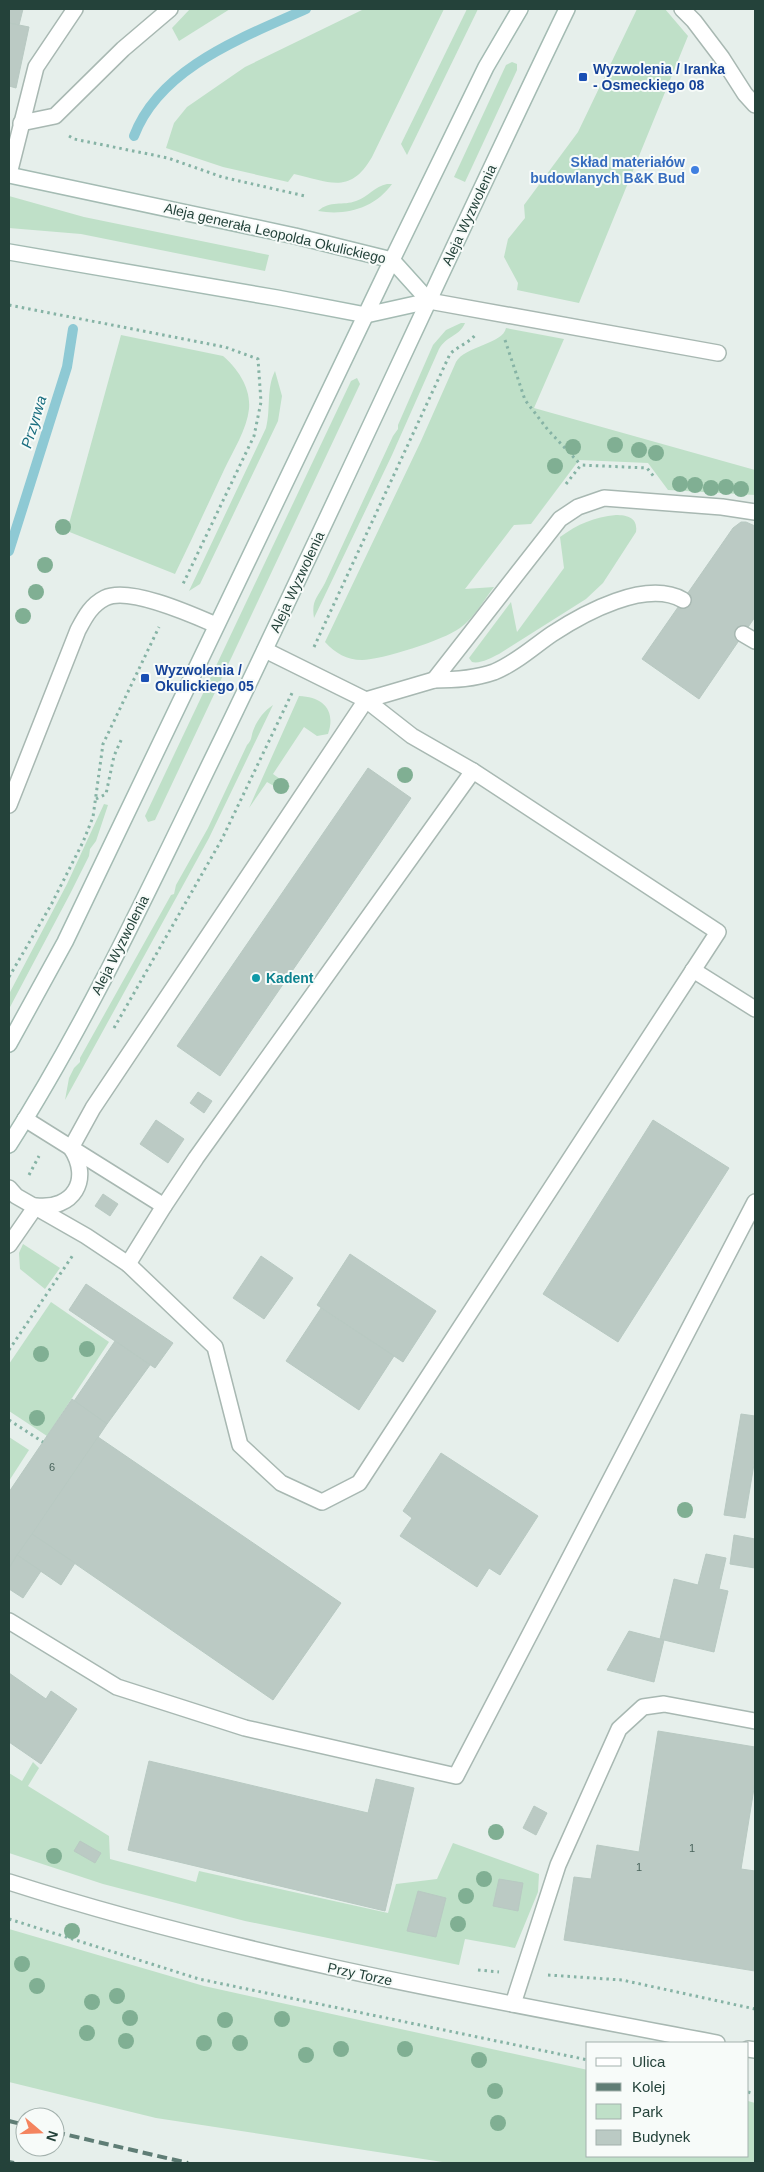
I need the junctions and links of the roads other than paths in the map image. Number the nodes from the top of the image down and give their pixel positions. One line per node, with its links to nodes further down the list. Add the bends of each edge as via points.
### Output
1 (75, 9): 7 (main road, via 36,68)
2 (170, 9): 7 (main road, via 54,116)
3 (520, 9): 10 (main road, via 486,67)
4 (567, 9): 11 (main road, Aleja Wyzwolenia)
5 (682, 9): 6 (main road, via 694,20)
6 (755, 105)
7 (21, 123): 8 (main road)
8 (9, 174): 10 (main road, Aleja generała Leopolda Okulickiego)
9 (9, 252): 12 (main road)
10 (392, 260): 11 (main road, Aleja generała Leopolda Okulickiego); 12 (main road)
11 (429, 301): 12 (main road); 13 (main road); 17 (main road, Aleja Wyzwolenia)
12 (366, 315): 16 (main road)
13 (718, 353)
14 (755, 512): 18 (main road, via 604,498 578,507 560,519)
15 (683, 600): 18 (main road, via 673,595 650,592 628,598 574,621 494,672 466,679)
16 (216, 624): 21 (main road, via 172,606 126,596 107,597 90,609 78,630); 24 (main road, via 65,942)
17 (265, 650): 19 (main road); 25 (main road, Aleja Wyzwolenia, via 94,997)
18 (434, 680): 19 (main road)
19 (366, 700): 20 (main road, via 409,734); 27 (main road, via 93,1108)
20 (473, 771): 22 (main road, via 718,932); 31 (main road)
21 (9, 805)
22 (693, 970): 23 (main road); 33 (main road, via 359,1483 352,1487 322,1502 281,1483 240,1445 215,1347)
23 (755, 1009)
24 (9, 1044)
25 (25, 1119): 26 (main road, Aleja Wyzwolenia); 27 (main road)
26 (9, 1145)
27 (70, 1148): 30 (main road, via 80,1168 75,1190 59,1205); 31 (main road)
28 (12, 1192): 30 (main road)
29 (755, 1202): 34 (main road, via 456,1776 245,1728 117,1687)
30 (36, 1206): 32 (main road); 33 (main road)
31 (164, 1206): 33 (main road)
32 (9, 1245)
33 (128, 1264)
34 (9, 1621)
35 (755, 1721): 37 (main road, via 664,1704 643,1707 619,1729 558,1865)
36 (9, 1882): 37 (main road, Przy Torze, via 163,1928 260,1952)
37 (513, 2004): 38 (main road, Przy Torze)
38 (712, 2042)

